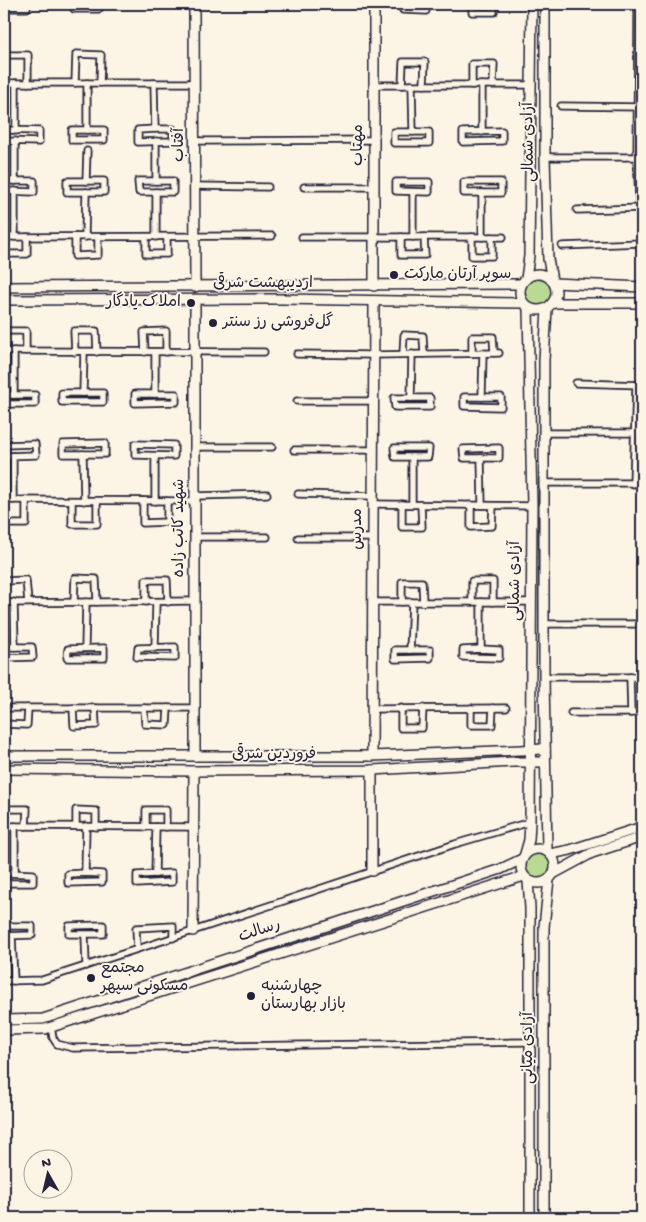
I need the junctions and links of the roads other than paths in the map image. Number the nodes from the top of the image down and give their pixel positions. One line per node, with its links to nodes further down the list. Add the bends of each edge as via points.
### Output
1 (28, 4): 13 (street, via 27,8)
2 (74, 4): 3 (street, via 74,9 99,8)
3 (99, 4)
4 (194, 4): 26 (main road, آفتاب)
5 (374, 4): 27 (main road, مهتاب)
6 (403, 4): 7 (street, via 403,10 426,11)
7 (426, 4)
8 (472, 4): 9 (street, via 472,12 494,12)
9 (494, 4)
10 (532, 4): 15 (main road, آزادی شمالی)
11 (545, 4): 16 (main road, آزادی شمالی)
12 (638, 4): 14 (street)
13 (4, 8)
14 (640, 15): 18 (street)
15 (532, 30): 16 (main road); 34 (main road, آزادی شمالی)
16 (545, 30): 49 (main road, آزادی شمالی)
17 (4, 55): 21 (street, via 28,55)
18 (640, 59): 36 (street)
19 (4, 83): 20 (street)
20 (16, 83): 21 (street); 39 (street)
21 (28, 83): 22 (street)
22 (75, 83): 23 (street); 24 (street, via 76,54 101,54)
23 (87, 83): 24 (street); 40 (street)
24 (100, 83): 25 (street)
25 (154, 83): 26 (street); 37 (street)
26 (194, 83): 43 (main road, آفتاب)
27 (374, 85): 28 (street); 44 (main road, مهتاب)
28 (402, 85): 29 (street); 30 (street, via 403,62 425,62)
29 (412, 85): 30 (street); 41 (street)
30 (424, 85): 31 (street)
31 (472, 85): 32 (street); 33 (street, via 472,64 494,64)
32 (482, 85): 33 (street); 42 (street)
33 (493, 85): 34 (street)
34 (532, 85): 88 (main road, آزادی شمالی, via 529,256)
35 (561, 106): 36 (street)
36 (640, 107): 50 (street)
37 (155, 129): 47 (street, via 173,129 173,141); 47 (street, via 138,130 138,142)
38 (4, 130): 39 (street)
39 (16, 130): 46 (street, via 39,131 39,142)
40 (87, 130): 40 (street, via 72,130 72,140 104,140 104,130)
41 (412, 132): 41 (street, via 394,132 394,143 429,143 429,132)
42 (482, 132): 42 (street, via 463,132 463,142 502,141 502,131)
43 (194, 140): 44 (street); 55 (main road, آفتاب)
44 (374, 140): 58 (main road, مهتاب)
45 (4, 141): 46 (street)
46 (15, 141): 52 (street)
47 (156, 141): 54 (street)
48 (87, 151): 53 (street)
49 (545, 157): 50 (street); 89 (main road, آزادی شمالی, via 548,260)
50 (640, 157): 65 (street)
51 (4, 181): 52 (street)
52 (15, 181): 60 (street, via 34,181 34,192)
53 (86, 181): 61 (street, via 104,181 104,192); 61 (street, via 67,181 67,192)
54 (156, 181): 62 (street, via 173,181 173,192); 62 (street, via 138,181 138,192)
55 (195, 186): 56 (street); 77 (main road, آفتاب)
56 (268, 187)
57 (304, 187): 58 (street)
58 (374, 187): 79 (main road, مهتاب)
59 (4, 191): 60 (street)
60 (15, 191): 69 (street)
61 (86, 192): 72 (street)
62 (156, 192): 75 (street)
63 (413, 192): 63 (street, via 396,192 396,182 429,182 429,192); 81 (street)
64 (482, 193): 64 (street, via 501,193 501,182 464,182 464,193); 84 (street)
65 (641, 208): 66 (street); 87 (street, via 640,243)
66 (577, 210)
67 (272, 236): 77 (street)
68 (4, 237): 69 (street); 70 (street, via 4,254 27,254)
69 (15, 237): 70 (street)
70 (27, 237): 71 (street)
71 (75, 237): 72 (street); 73 (street, via 75,256 98,255)
72 (85, 237): 73 (street)
73 (98, 237): 74 (street)
74 (146, 237): 75 (street); 76 (street, via 146,254 167,254)
75 (156, 237): 76 (street)
76 (166, 237): 77 (street)
77 (195, 237): 90 (main road, آفتاب)
78 (302, 237): 79 (street)
79 (374, 237): 80 (street); 92 (main road, مهتاب)
80 (401, 237): 81 (street); 82 (street, via 402,255 424,255)
81 (413, 237): 82 (street)
82 (424, 237): 83 (street)
83 (472, 237): 84 (street); 85 (street, via 472,256 492,256)
84 (482, 237): 85 (street)
85 (492, 237): 86 (street)
86 (503, 237)
87 (562, 246)
88 (524, 281): 89 (main road, via 539,274); 92 (main road, اردیبهشت شرقی); 102 (main road, via 520,297)
89 (553, 282): 95 (main road); 103 (main road, via 557,293)
90 (195, 286): 91 (main road, اردیبهشت شرقی); 93 (main road, اردیبهشت شرقی)
91 (271, 286): 94 (main road, اردیبهشت شرقی); 96 (main road, via 277,292)
92 (374, 286): 94 (main road, اردیبهشت شرقی)
93 (4, 287)
94 (299, 287): 97 (main road, via 290,292)
95 (642, 287)
96 (272, 299): 97 (main road, اردیبهشت شرقی); 99 (main road, اردیبهشت شرقی)
97 (295, 299): 100 (main road, اردیبهشت شرقی)
98 (4, 300): 99 (main road, اردیبهشت شرقی)
99 (195, 300): 114 (main road, شهید کاتب زاده)
100 (374, 301): 102 (main road, اردیبهشت شرقی); 122 (main road, مدرس)
101 (642, 303): 103 (main road)
102 (525, 305): 103 (main road, via 537,311); 170 (main road, آزادی شمالی)
103 (550, 306): 134 (main road, آزادی شمالی, via 544,360)
104 (4, 331): 107 (street, via 26,330)
105 (4, 351): 106 (street)
106 (14, 351): 107 (street); 128 (street)
107 (26, 351): 108 (street)
108 (75, 352): 109 (street); 110 (street, via 74,331 96,330)
109 (84, 352): 110 (street); 125 (street)
110 (96, 352): 111 (street)
111 (145, 352): 112 (street); 113 (street, via 144,332 166,331)
112 (155, 352): 113 (street); 126 (street)
113 (166, 352): 114 (street)
114 (195, 352): 115 (street); 138 (main road, شهید کاتب زاده)
115 (264, 352)
116 (472, 353): 117 (street); 117 (street, via 472,337 493,337 496,353); 121 (street)
117 (483, 353): 129 (street)
118 (297, 354): 122 (street)
119 (403, 354): 120 (street); 121 (street, via 404,336 423,336); 122 (street)
120 (412, 354): 121 (street); 130 (street)
121 (424, 354)
122 (374, 355): 132 (main road, مدرس)
123 (576, 383): 124 (street)
124 (639, 385): 135 (street)
125 (83, 393): 125 (street, via 62,393 62,402 103,402 103,393)
126 (155, 394): 126 (street, via 135,394 135,403 176,402 176,394)
127 (4, 395): 128 (street)
128 (14, 395): 133 (street, via 35,395 35,404)
129 (482, 397): 129 (street, via 464,397 464,406 501,407 501,397)
130 (411, 398): 130 (street, via 430,398 430,406 395,407 394,398)
131 (296, 401): 132 (street)
132 (373, 401): 141 (main road, مدرس)
133 (4, 404)
134 (544, 433): 135 (street); 148 (main road, آزادی شمالی)
135 (634, 433): 136 (street); 150 (street)
136 (642, 433)
137 (4, 445): 144 (street, via 35,444 36,455)
138 (195, 447): 139 (street); 153 (main road, شهید کاتب زاده)
139 (272, 447)
140 (294, 450): 141 (street)
141 (373, 450): 157 (main road, مدرس)
142 (83, 454): 142 (street, via 105,454 105,444 63,444 63,454); 159 (street)
143 (4, 456): 144 (street)
144 (13, 456): 155 (street)
145 (155, 456): 145 (street, via 174,456 174,445 135,444 135,455); 162 (street)
146 (412, 458): 146 (street, via 428,457 429,448 394,448 395,457); 165 (street)
147 (481, 458): 147 (street, via 499,458 499,448 463,449 464,458); 168 (street)
148 (544, 483): 150 (street); 195 (main road, آزادی شمالی)
149 (642, 483): 150 (street)
150 (633, 484)
151 (267, 494): 153 (street)
152 (298, 494): 157 (street)
153 (195, 499): 163 (street); 172 (main road, شهید کاتب زاده)
154 (4, 500): 155 (street)
155 (13, 500): 156 (street)
156 (26, 500): 158 (street); 171 (street, via 26,524)
157 (373, 500): 164 (street); 175 (main road, مدرس)
158 (72, 501): 159 (street); 160 (street, via 72,524 97,524)
159 (84, 501): 160 (street)
160 (97, 501): 161 (street)
161 (143, 501): 162 (street); 163 (street, via 143,523 168,522)
162 (155, 501): 163 (street)
163 (167, 501)
164 (402, 504): 165 (street); 166 (street, via 402,526 422,527)
165 (412, 504): 166 (street)
166 (421, 504): 167 (street)
167 (471, 505): 168 (street); 169 (street, via 471,527 492,526)
168 (482, 505): 169 (street)
169 (492, 506): 170 (street)
170 (532, 506): 193 (main road, آزادی شمالی)
171 (4, 524)
172 (195, 537): 173 (street); 177 (main road, شهید کاتب زاده)
173 (267, 537)
174 (298, 538): 175 (street)
175 (373, 538): 186 (main road, مدرس)
176 (4, 581): 179 (street, via 26,580)
177 (195, 601): 185 (street); 213 (main road, شهید کاتب زاده)
178 (14, 602): 179 (street); 194 (street); 197 (street)
179 (28, 602): 180 (street)
180 (74, 602): 181 (street); 182 (street, via 75,578 96,579)
181 (86, 602): 182 (street); 199 (street)
182 (96, 602): 183 (street)
183 (146, 602): 184 (street); 185 (street, via 146,580 167,580)
184 (156, 602): 185 (street); 200 (street)
185 (168, 602)
186 (373, 602): 187 (street); 219 (main road, مدرس)
187 (402, 602): 188 (street); 189 (street, via 402,582 422,582)
188 (412, 602): 189 (street); 202 (street)
189 (422, 602): 190 (street)
190 (472, 602): 191 (street); 192 (street, via 472,581 493,581)
191 (481, 602): 192 (street); 201 (street)
192 (493, 602): 193 (street)
193 (532, 602): 224 (main road, آزادی شمالی)
194 (4, 603)
195 (544, 624): 196 (street); 204 (main road, آزادی شمالی)
196 (642, 624)
197 (15, 647): 198 (street); 203 (street, via 32,647 33,657)
198 (4, 648)
199 (85, 648): 199 (street, via 68,649 67,658 104,658 104,648)
200 (155, 648): 200 (street, via 138,648 137,657 175,658 175,647)
201 (481, 649): 201 (street, via 463,650 463,657 499,658 499,650)
202 (410, 650): 202 (street, via 395,650 396,659 430,658 430,650)
203 (4, 658)
204 (544, 677): 205 (street); 225 (main road, آزادی شمالی)
205 (630, 677): 206 (street); 221 (street)
206 (642, 677)
207 (4, 708): 208 (street)
208 (28, 708): 209 (street); 223 (street, via 27,725)
209 (74, 708): 210 (street); 210 (street, via 74,726 96,725)
210 (95, 708): 211 (street)
211 (144, 708): 212 (street); 212 (street, via 145,724 167,725)
212 (168, 708): 213 (street)
213 (195, 708): 227 (main road, شهید کاتب زاده)
214 (401, 708): 215 (street); 215 (street, via 400,728 422,728); 219 (street)
215 (423, 708): 216 (street)
216 (471, 708): 217 (street); 217 (street, via 471,725 492,725)
217 (493, 708): 218 (street)
218 (506, 708)
219 (372, 709): 228 (main road, مدرس)
220 (570, 713): 221 (street)
221 (631, 713): 222 (street)
222 (642, 713)
223 (4, 724)
224 (530, 749): 225 (main road, فروردین شرقی); 228 (main road, فروردین شرقی); 229 (main road, آزادی شمالی)
225 (545, 749): 230 (main road, آزادی شمالی)
226 (4, 756): 227 (main road, فروردین شرقی)
227 (195, 756): 228 (main road, فروردین شرقی)
228 (372, 756)
229 (530, 762): 230 (main road, فروردین شرقی); 232 (main road, فروردین شرقی); 235 (main road, آزادی شمالی)
230 (545, 762): 248 (main road, آزادی شمالی)
231 (4, 769): 233 (main road, فروردین شرقی)
232 (372, 770): 233 (main road, فروردین شرقی); 250 (main road)
233 (194, 771): 245 (main road)
234 (4, 809): 238 (street, via 27,809)
235 (530, 822): 249 (main road, آزادی شمالی, via 529,840); 250 (street)
236 (4, 826): 237 (street)
237 (15, 826): 238 (street); 252 (street)
238 (26, 826): 239 (street)
239 (76, 826): 240 (street); 241 (street, via 76,810 96,811)
240 (86, 826): 241 (street); 253 (street)
241 (96, 826): 242 (street)
242 (146, 827): 243 (street); 244 (street, via 146,810 166,810)
243 (156, 827): 244 (street); 254 (street)
244 (166, 827): 245 (street)
245 (195, 827): 259 (main road)
246 (642, 827): 248 (main road, via 570,850)
247 (642, 837): 255 (main road, via 592,853)
248 (549, 853): 249 (main road, via 536,849); 255 (main road, via 555,864)
249 (523, 856): 256 (main road, via 520,865); 268 (main road, رسالت, via 501,869 43,1020)
250 (372, 871): 259 (street)
251 (4, 873): 252 (street)
252 (15, 873): 257 (street, via 33,874 33,883)
253 (85, 873): 253 (street, via 102,874 102,882 68,883 68,874)
254 (155, 874): 254 (street, via 172,873 172,882 137,884 137,874)
255 (551, 877): 256 (main road, via 539,883); 273 (main road, آزادی میانی, via 544,927)
256 (526, 879): 269 (main road, رسالت, via 499,883); 271 (main road, آزادی میانی, via 530,908)
257 (4, 883)
258 (4, 926): 262 (street, via 32,926 32,935)
259 (193, 931): 263 (street)
260 (85, 935): 260 (street, via 103,934 103,925 69,926 69,934); 265 (street)
261 (4, 936): 262 (street)
262 (12, 936): 267 (street)
263 (173, 938): 264 (street); 264 (street, via 173,926 136,928)
264 (137, 949): 265 (street)
265 (86, 966): 267 (street, via 42,980)
266 (4, 981): 267 (street)
267 (14, 981)
268 (4, 1020)
269 (51, 1027): 270 (main road, رسالت); 271 (street, via 57,1044 66,1048)
270 (4, 1030)
271 (530, 1042): 272 (main road, آزادی میانی)
272 (530, 1218)
273 (544, 1218)

